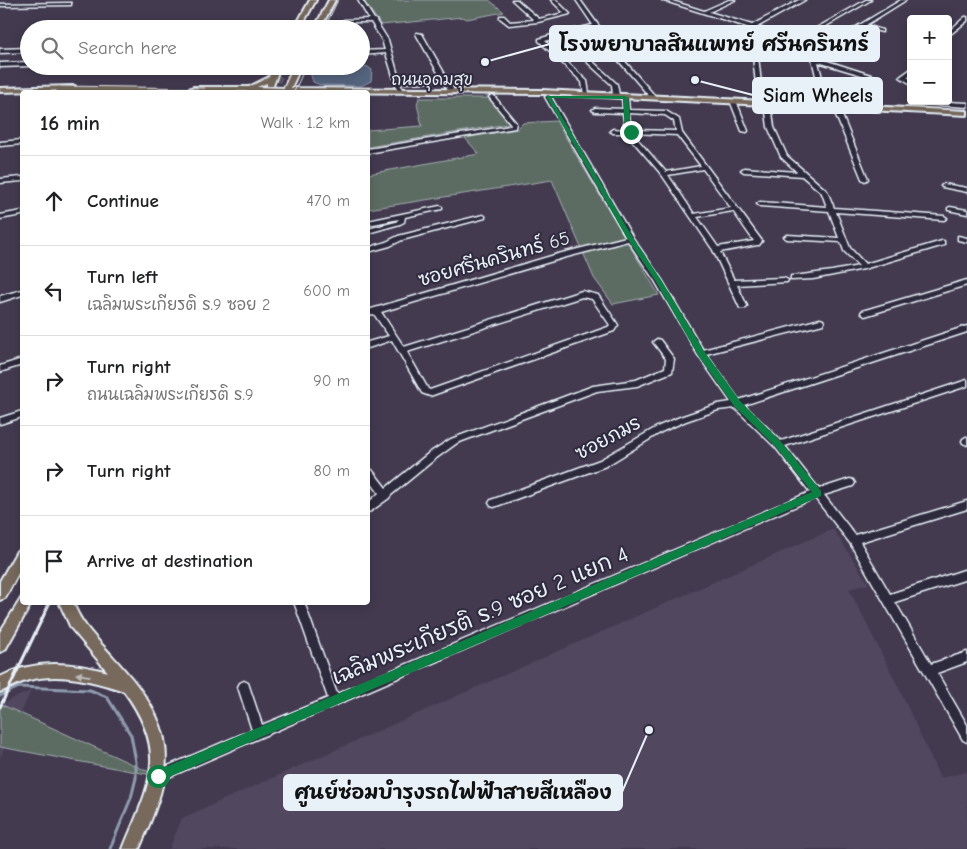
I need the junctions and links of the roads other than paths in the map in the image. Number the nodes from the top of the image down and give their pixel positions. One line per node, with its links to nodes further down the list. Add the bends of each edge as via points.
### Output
1 (5, 0): 16 (street)
2 (313, 0): 20 (main road)
3 (319, 0): 21 (main road)
4 (324, 0): 22 (main road)
5 (332, 0): 23 (main road)
6 (360, 0): 25 (street)
7 (514, 0): 26 (street)
8 (553, 0): 26 (street, via 568,14)
9 (578, 0): 28 (street)
10 (664, 0): 17 (street)
11 (733, 0): 17 (street)
12 (803, 0): 29 (street)
13 (869, 0): 36 (street)
14 (904, 0): 27 (street)
15 (69, 4): 16 (street)
16 (0, 5)
17 (705, 12): 29 (street)
18 (502, 17): 26 (street, via 509,24)
19 (967, 18): 31 (street)
20 (302, 20)
21 (309, 20)
22 (314, 20)
23 (322, 20)
24 (344, 20): 25 (street)
25 (374, 20): 41 (street)
26 (538, 21)
27 (862, 25): 30 (street); 38 (street)
28 (596, 26): 33 (street); 34 (street)
29 (752, 27): 36 (street); 76 (street)
30 (880, 31)
31 (952, 31)
32 (420, 34): 63 (street)
33 (560, 34): 35 (street); 37 (street)
34 (604, 36): 37 (street); 70 (street)
35 (541, 39): 66 (street, via 585,82)
36 (799, 40): 38 (street)
37 (573, 45): 68 (street, via 615,85)
38 (825, 49): 43 (street)
39 (20, 50): 40 (street)
40 (0, 51)
41 (388, 51): 42 (street); 51 (street)
42 (370, 52)
43 (815, 58): 48 (street); 78 (street)
44 (20, 64): 45 (street)
45 (0, 65)
46 (274, 75): 49 (main road)
47 (294, 75): 50 (main road)
48 (874, 77)
49 (272, 78): 57 (main road); 58 (main road)
50 (291, 81): 59 (main road); 60 (main road)
51 (397, 81): 52 (street); 62 (street)
52 (430, 81)
53 (0, 90): 54 (main road)
54 (32, 90): 55 (main road, bridge); 56 (main road)
55 (60, 90)
56 (143, 90)
57 (243, 90)
58 (266, 90)
59 (286, 90)
60 (314, 90)
61 (370, 91): 62 (main road)
62 (400, 91): 63 (main road)
63 (452, 92): 65 (main road)
64 (523, 94): 65 (main road); 69 (main road); 71 (main road)
65 (564, 94): 66 (main road)
66 (586, 94): 68 (main road)
67 (370, 95): 69 (main road)
68 (616, 95): 70 (main road)
69 (495, 96): 71 (main road); 93 (street, via 514,124 510,129)
70 (652, 96): 73 (main road)
71 (548, 97): 72 (main road); 118 (street)
72 (627, 98): 73 (main road); 85 (street)
73 (673, 99): 74 (main road)
74 (705, 100): 75 (main road); 76 (main road)
75 (734, 103): 76 (main road); 88 (street)
76 (763, 104): 78 (main road); 81 (main road); 97 (street, via 784,157)
77 (952, 104): 80 (street)
78 (826, 105): 81 (main road)
79 (923, 105): 84 (street)
80 (967, 105)
81 (840, 108): 82 (main road); 99 (street)
82 (883, 109): 84 (main road); 86 (main road)
83 (595, 110): 85 (street)
84 (917, 110): 86 (main road)
85 (629, 112): 89 (street); 90 (street, via 672,115 677,120)
86 (967, 114)
87 (613, 131): 89 (street)
88 (744, 131)
89 (630, 133): 90 (street); 96 (street)
90 (679, 133): 94 (street)
91 (20, 142): 92 (street)
92 (0, 144)
93 (370, 151)
94 (703, 167): 96 (street); 105 (street)
95 (744, 170): 97 (street)
96 (664, 174): 111 (street)
97 (802, 174): 107 (street, via 825,192)
98 (20, 179): 100 (street)
99 (865, 180)
100 (0, 181)
101 (944, 186): 102 (street)
102 (967, 190)
103 (760, 204): 107 (street)
104 (440, 208): 110 (street)
105 (734, 209): 111 (street); 122 (street, via 756,236 757,243)
106 (950, 209): 108 (street)
107 (832, 210): 114 (street); 119 (street)
108 (967, 212)
109 (20, 213): 112 (street)
110 (402, 216): 115 (street); 116 (street, via 398,223)
111 (692, 216): 122 (street)
112 (0, 217)
113 (482, 217): 121 (street, via 400,238)
114 (944, 218)
115 (370, 223)
116 (370, 230)
117 (787, 237): 119 (street)
118 (630, 238): 131 (street, ซอยศรีนครินทร์ 65); 139 (street)
119 (843, 240): 123 (street)
120 (942, 244): 123 (street)
121 (370, 249)
122 (716, 250): 127 (street)
123 (864, 267): 124 (street, via 824,276)
124 (794, 278)
125 (784, 280): 127 (street)
126 (967, 282): 132 (street)
127 (732, 283): 130 (street)
128 (20, 294): 129 (street)
129 (0, 299)
130 (743, 306)
131 (372, 312): 135 (street)
132 (865, 313)
133 (820, 322): 139 (street)
134 (967, 329): 143 (street, ซอยภมร)
135 (394, 337): 137 (street); 138 (street)
136 (657, 342): 150 (street, via 670,359 669,370 637,383 596,388 454,441)
137 (370, 344)
138 (402, 351): 138 (street, via 582,294 595,297 614,325 611,329 430,393 425,391)
139 (701, 353): 143 (street)
140 (20, 363): 141 (street)
141 (0, 368)
142 (967, 383): 146 (street)
143 (737, 404): 146 (street); 151 (street, ซอยภมร, via 675,422 603,463)
144 (20, 415): 145 (street)
145 (0, 421)
146 (779, 445): 149 (street)
147 (370, 473): 150 (street)
148 (850, 483): 149 (street, เฉลิมพระเกียรติ ร.9 ซอย 2 แยก 4)
149 (818, 493): 154 (street); 170 (street, เฉลิมพระเกียรติ ร.9 ซอย 2 แยก 4)
150 (386, 495): 153 (street)
151 (494, 503)
152 (967, 505): 154 (street)
153 (370, 507)
154 (853, 540): 160 (street)
155 (20, 559): 156 (main road)
156 (12, 574): 158 (main road); 159 (main road)
157 (967, 574): 160 (street)
158 (0, 586)
159 (0, 594)
160 (888, 599): 166 (street)
161 (24, 605): 164 (main road)
162 (68, 605): 168 (main road, via 90,642)
163 (300, 605): 170 (street)
164 (0, 645)
165 (967, 657): 166 (street)
166 (928, 671): 172 (street)
167 (0, 686): 168 (main road, one-way to 167, via 99,677 59,671 32,671)
168 (130, 687): 173 (main road, via 152,726 159,750)
169 (244, 687): 171 (street)
170 (334, 700): 171 (street, เฉลิมพระเกียรติ ร.9 ซอย 2 แยก 4)
171 (259, 733): 173 (street, เฉลิมพระเกียรติ ร.9 ซอย 2 แยก 4)
172 (967, 736)
173 (158, 776): 174 (main road)
174 (131, 849)

